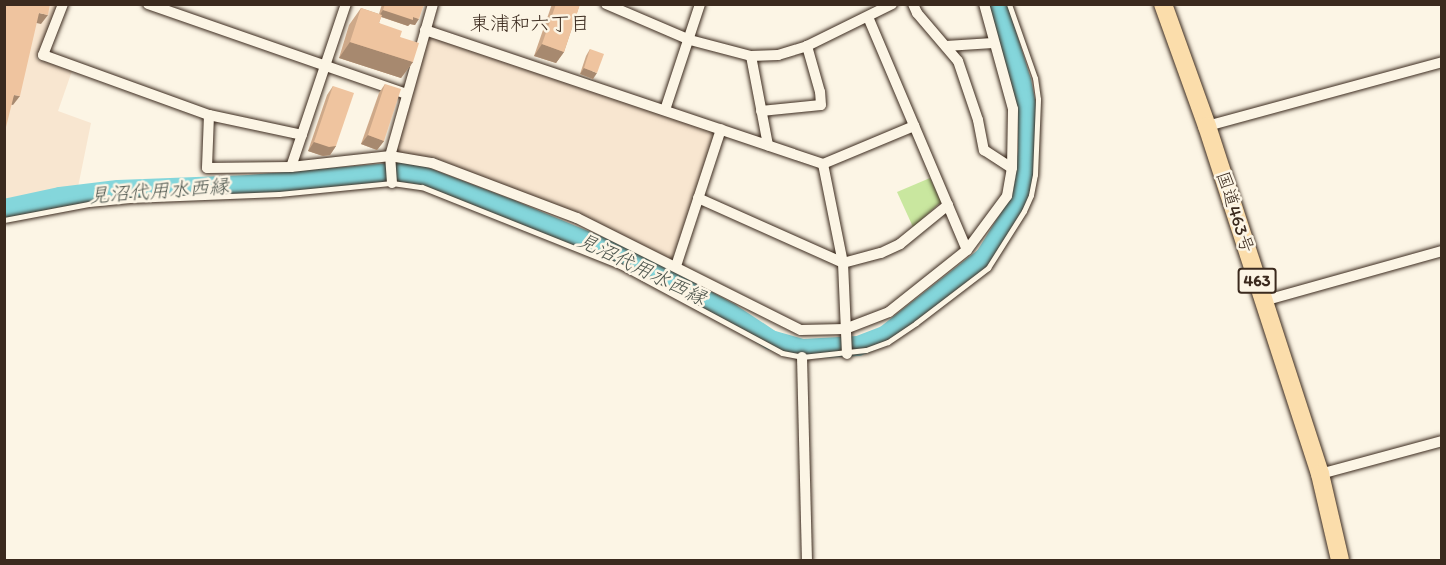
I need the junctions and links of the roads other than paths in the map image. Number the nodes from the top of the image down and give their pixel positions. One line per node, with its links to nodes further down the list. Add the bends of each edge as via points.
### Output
1 (63, 4): 24 (street, via 43,55)
2 (148, 4): 20 (street)
3 (346, 4): 20 (street)
4 (433, 4): 13 (street)
5 (606, 4): 14 (street)
6 (700, 4): 14 (street)
7 (892, 4): 12 (street)
8 (913, 4): 17 (street)
9 (984, 4): 15 (street)
10 (1009, 4): 44 (lane, via 1035,78 1038,99 1035,175 1024,211 988,268 968,285 888,342)
11 (1162, 4): 26 (highway, 国道463号 / 463)
12 (868, 17): 16 (street); 25 (street)
13 (425, 30): 21 (street); 22 (street)
14 (690, 40): 18 (street); 22 (street)
15 (993, 43): 17 (street); 33 (street, via 1013,109)
16 (807, 46): 18 (street, via 778,55); 23 (street, via 821,105)
17 (946, 46): 33 (street, via 958,61 984,150)
18 (751, 56): 23 (street)
19 (1442, 62): 26 (street)
20 (326, 65): 21 (street); 28 (street)
21 (406, 94): 30 (street)
22 (665, 110): 27 (street)
23 (761, 111): 29 (street)
24 (209, 115): 28 (street); 32 (street, via 207,168)
25 (914, 126): 31 (street); 36 (street)
26 (1208, 126): 42 (highway, 国道463号 / 463)
27 (721, 129): 29 (street); 35 (street)
28 (302, 135): 32 (street)
29 (768, 145): 31 (street)
30 (391, 161): 32 (street); 34 (street); 41 (street, via 432,163 454,171 577,218)
31 (823, 164): 40 (street)
32 (291, 167)
33 (1012, 168): 38 (street, via 1007,196)
34 (392, 183): 37 (lane, via 279,194 130,200); 45 (lane, via 422,187 620,266 782,353)
35 (698, 198): 40 (street); 41 (street)
36 (948, 205): 38 (street); 40 (street, via 900,244)
37 (4, 220)
38 (967, 250): 43 (street, via 889,312)
39 (1442, 251): 42 (street)
40 (843, 263): 43 (street)
41 (676, 266): 43 (street, via 801,330)
42 (1263, 301): 47 (highway, 国道463号 / 463)
43 (845, 329): 44 (street)
44 (847, 354): 45 (lane)
45 (802, 357): 48 (street)
46 (1442, 441): 47 (street)
47 (1320, 474): 49 (highway, 国道463号 / 463)
48 (807, 561)
49 (1340, 561)

